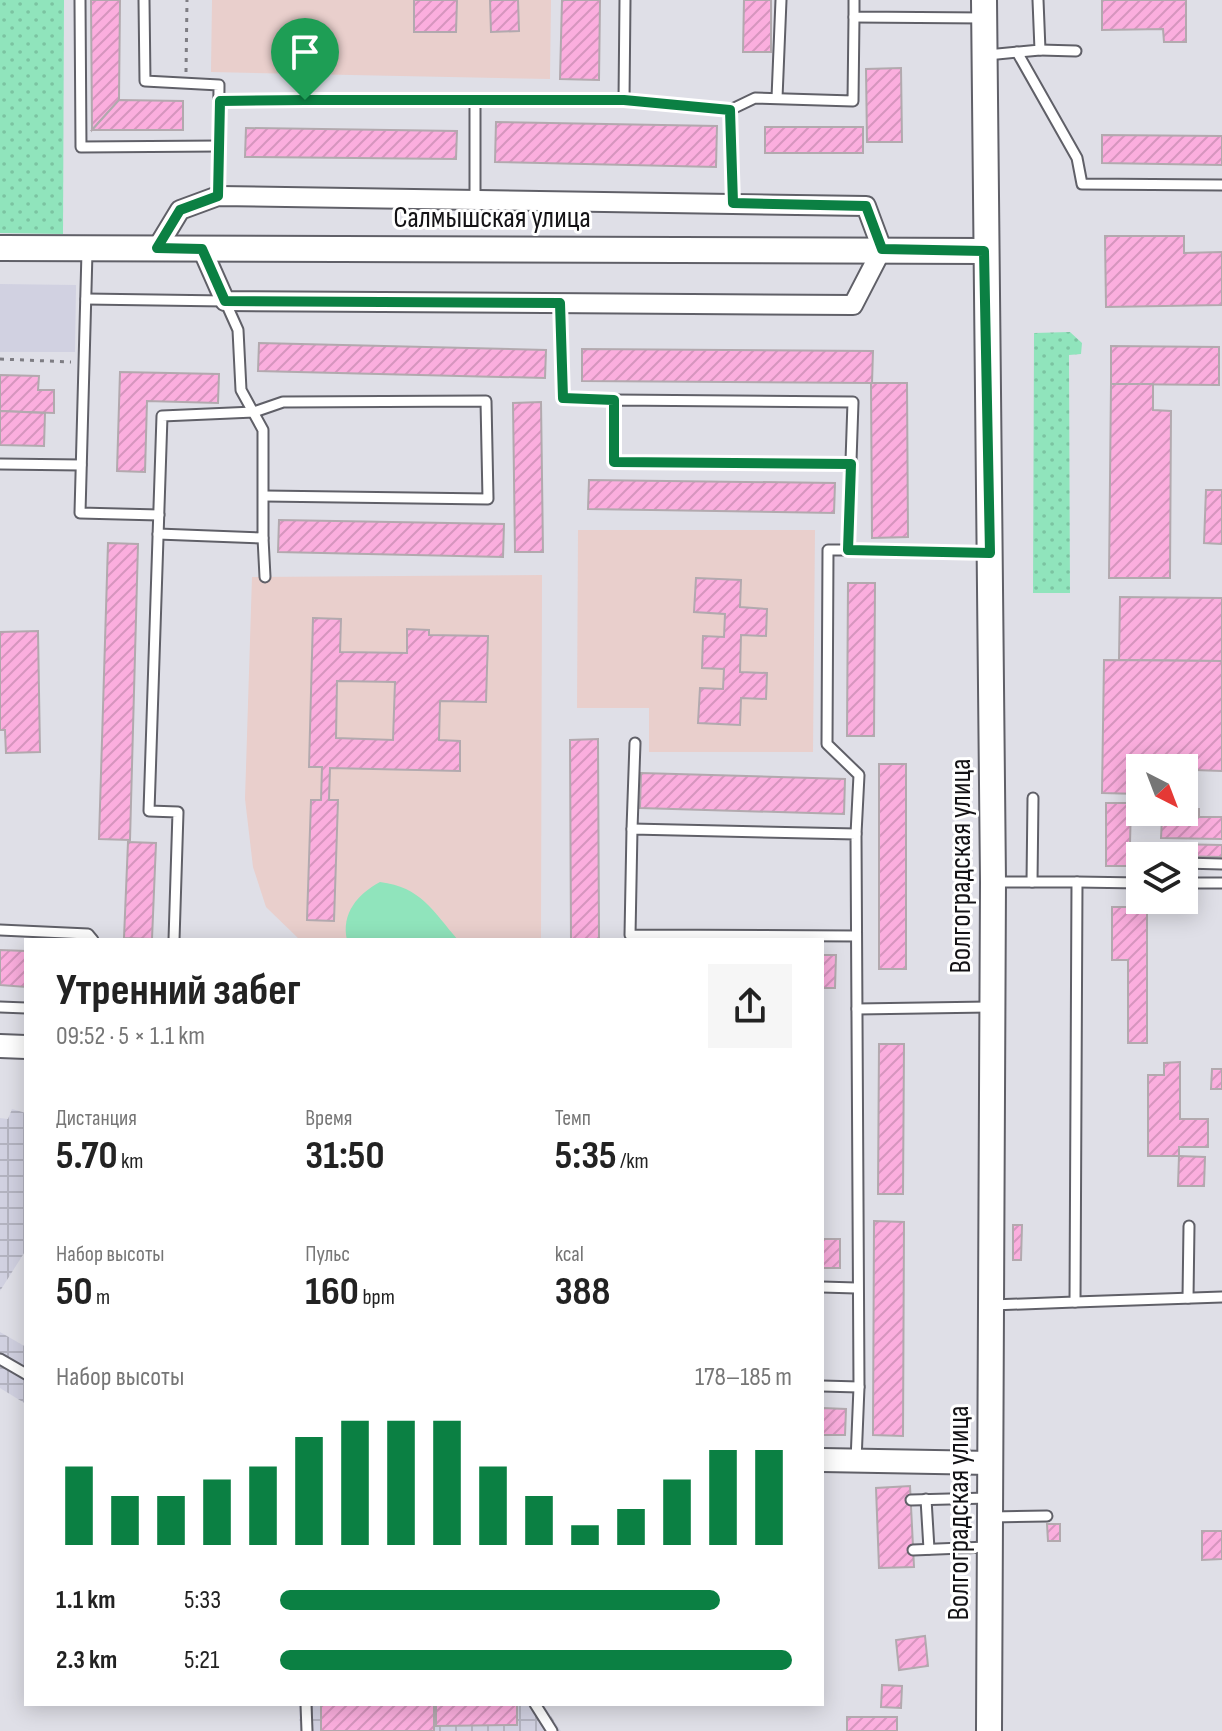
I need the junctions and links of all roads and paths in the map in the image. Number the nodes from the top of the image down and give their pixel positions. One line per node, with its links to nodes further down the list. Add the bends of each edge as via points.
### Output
1 (80, 0): 20 (lane, via 81,147)
2 (144, 0): 14 (lane, via 145,81)
3 (187, 0): 14 (path)
4 (625, 0): 17 (lane)
5 (781, 0): 15 (lane)
6 (854, 0): 9 (lane)
7 (1038, 0): 10 (lane)
8 (984, 9): 9 (lane); 13 (main road, Волгоградская улица)
9 (854, 17): 15 (lane, via 853,101)
10 (1040, 50): 11 (lane); 12 (lane)
11 (1076, 51)
12 (1017, 52): 13 (lane); 21 (lane, via 1077,158 1082,184)
13 (984, 55): 30 (main road, Волгоградская улица)
14 (186, 83): 18 (lane, via 219,85)
15 (777, 98): 19 (lane, via 755,98)
16 (475, 99): 17 (lane); 18 (lane); 23 (lane)
17 (624, 100): 19 (lane)
18 (220, 101): 20 (lane)
19 (730, 110): 24 (lane)
20 (220, 146): 22 (lane)
21 (1222, 185)
22 (218, 196): 23 (street); 27 (street, via 180,210)
23 (475, 199): 24 (street)
24 (733, 203): 29 (street, via 866,206)
25 (0, 248): 26 (main road, Салмышская улица)
26 (87, 248): 27 (main road, Салмышская улица); 31 (lane)
27 (157, 248): 28 (main road, Салмышская улица)
28 (202, 249): 29 (main road, Салмышская улица); 32 (street)
29 (882, 249): 30 (main road, Салмышская улица); 33 (street, via 853,305)
30 (984, 251): 46 (main road, Волгоградская улица)
31 (86, 299): 32 (lane); 35 (lane)
32 (225, 301): 33 (street); 37 (lane, via 238,330 241,390)
33 (560, 303): 36 (path, via 563,398)
34 (0, 359): 35 (path)
35 (83, 363): 40 (lane)
36 (614, 400): 39 (lane, via 614,462); 39 (lane, via 853,402)
37 (254, 412): 41 (lane, via 263,430); 41 (lane, via 283,402 486,401 488,499); 42 (lane, via 162,416)
38 (0, 464): 40 (lane)
39 (851, 464): 45 (lane)
40 (81, 465): 42 (lane, via 80,513)
41 (265, 496): 44 (lane)
42 (159, 515): 43 (lane)
43 (158, 534): 44 (lane); 63 (lane, via 149,811 178,812)
44 (263, 538): 47 (lane)
45 (848, 550): 46 (lane); 51 (lane, via 828,550 827,744 859,775)
46 (990, 553): 54 (main road, Волгоградская улица)
47 (265, 577)
48 (635, 743): 50 (lane)
49 (1033, 798): 55 (lane)
50 (632, 829): 51 (lane); 61 (lane, via 630,935)
51 (856, 834): 61 (lane)
52 (1198, 863): 53 (lane)
53 (1222, 864)
54 (993, 882): 55 (lane); 65 (main road, Волгоградская улица)
55 (1032, 882): 56 (lane)
56 (1077, 882): 57 (lane); 75 (lane)
57 (1126, 883)
58 (1198, 883): 59 (lane)
59 (1222, 883)
60 (0, 930): 62 (lane)
61 (856, 936): 67 (lane)
62 (91, 938)
63 (174, 938)
64 (0, 1007): 66 (lane)
65 (993, 1007): 67 (lane); 76 (main road, Волгоградская улица)
66 (24, 1008)
67 (857, 1009): 72 (lane)
68 (0, 1046): 69 (street)
69 (24, 1047)
70 (1189, 1226): 74 (lane)
71 (824, 1287): 72 (lane)
72 (856, 1288): 80 (lane)
73 (1222, 1297): 74 (lane)
74 (1188, 1298): 75 (lane)
75 (1075, 1302): 76 (lane)
76 (988, 1306): 83 (main road, Волгоградская улица)
77 (0, 1359): 78 (lane)
78 (24, 1373)
79 (824, 1386): 80 (lane)
80 (859, 1387): 82 (lane)
81 (824, 1460): 82 (street)
82 (856, 1461): 83 (street)
83 (991, 1463): 86 (main road, Волгоградская улица)
84 (926, 1499): 85 (lane); 86 (lane); 89 (lane)
85 (911, 1500)
86 (991, 1507): 87 (lane); 88 (main road, Волгоградская улица)
87 (1047, 1516)
88 (991, 1546): 89 (lane); 95 (main road, Волгоградская улица)
89 (929, 1549): 90 (lane)
90 (913, 1550)
91 (306, 1706): 93 (lane)
92 (536, 1706): 94 (lane)
93 (307, 1731)
94 (552, 1731)
95 (989, 1731)

